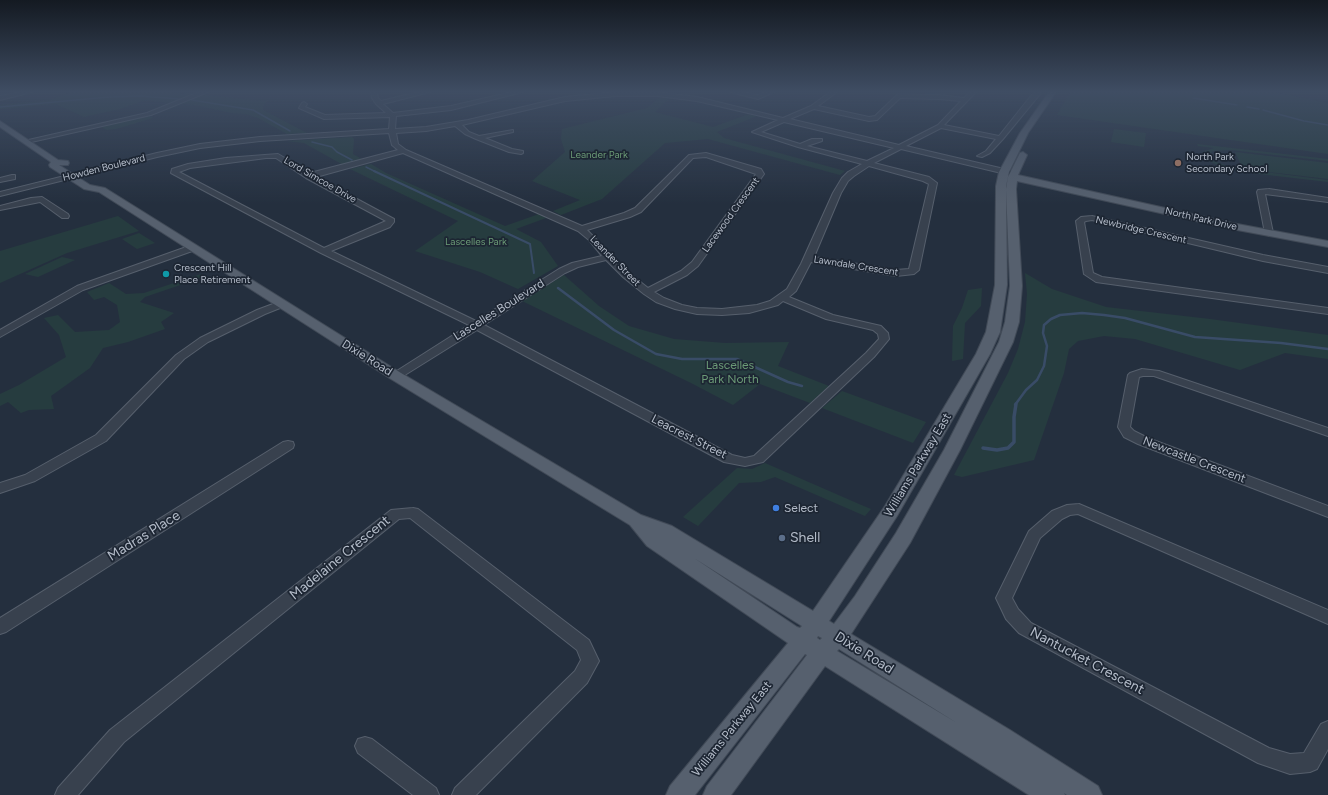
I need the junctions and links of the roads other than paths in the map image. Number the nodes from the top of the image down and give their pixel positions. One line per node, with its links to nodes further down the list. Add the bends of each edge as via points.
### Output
1 (8, 129): 18 (main road, Dixie Road)
2 (86, 129): 18 (street)
3 (102, 129): 12 (street)
4 (416, 129): 14 (street, Howden Boulevard)
5 (463, 129): 15 (street)
6 (762, 129): 20 (street, via 755,132)
7 (822, 129): 21 (street, Howden Boulevard)
8 (934, 129): 21 (street, Leander Street)
9 (953, 129): 16 (street)
10 (1008, 129): 16 (street)
11 (1027, 129): 28 (main road, Williams Parkway East)
12 (107, 131)
13 (511, 131): 15 (street)
14 (392, 132): 22 (street, Leander Street, via 395,145); 27 (street, Howden Boulevard, via 260,139 217,144 170,152)
15 (478, 138): 23 (street, via 511,151)
16 (1001, 138): 24 (street, via 988,152)
17 (820, 140): 20 (street)
18 (27, 141): 25 (main road, Dixie Road)
19 (1028, 144): 28 (main road, Williams Parkway East)
20 (800, 146): 26 (street)
21 (900, 148): 26 (street, Leander Street); 28 (street, Howden Boulevard)
22 (404, 151): 30 (street); 38 (street, Leander Street)
23 (521, 152)
24 (980, 156)
25 (56, 162): 27 (main road, Dixie Road, via 66,162); 29 (main road, Dixie Road, via 54,165)
26 (869, 163): 44 (street, Leander Street, via 845,180); 44 (street, Lawndale Crescent, via 933,183 914,270 896,273)
27 (83, 173): 29 (street, Howden Boulevard); 33 (main road, Dixie Road, via 100,184)
28 (1008, 174): 39 (main road, North Park Drive); 59 (main road, Williams Parkway East, via 1001,186 1001,285 993,332 891,511); 60 (main road, Williams Parkway East, via 1016,286 1012,322 1006,342 952,450 903,538)
29 (71, 176): 33 (main road, Dixie Road, via 87,187); 34 (street, Howden Boulevard)
30 (309, 176): 42 (street, Lord Simcoe Drive, via 390,219 387,225); 42 (street, Lord Simcoe Drive, via 278,156 196,165 175,171)
31 (12, 177): 32 (street)
32 (0, 180)
33 (102, 190): 41 (main road, Dixie Road)
34 (0, 194)
35 (1328, 200): 39 (street, via 1261,192)
36 (0, 208): 37 (street, via 42,199)
37 (65, 216)
38 (581, 229): 43 (street, Leander Street); 46 (street, Lacewood Crescent, via 638,210 691,156 706,155 758,171 760,174 695,264)
39 (1269, 233): 40 (main road, North Park Drive)
40 (1328, 244)
41 (192, 248): 48 (main road, Dixie Road); 51 (street, via 80,288)
42 (324, 251): 50 (street, Lord Simcoe Drive)
43 (608, 257): 46 (street, Leander Street); 50 (street, Lascelles Boulevard, via 574,266 553,276)
44 (808, 259): 47 (street, Leander Street, via 796,286)
45 (1328, 270): 49 (street, Newbridge Crescent, via 1263,258 1092,218 1080,221 1089,274 1099,280)
46 (647, 292): 47 (street, Leander Street, via 660,300 697,311 722,312 761,307)
47 (783, 298): 50 (street, Leacrest Street, via 830,317 877,328 883,333 884,339 758,459 746,462 729,459)
48 (281, 304): 52 (main road, Dixie Road); 55 (street, via 204,340 186,353 101,438 30,478)
49 (1328, 310)
50 (476, 325): 52 (street, Lascelles Boulevard)
51 (0, 334)
52 (396, 376): 59 (main road, Dixie Road, via 635,520 654,541)
53 (1328, 432): 56 (street, Newcastle Crescent, via 1155,373 1142,372 1134,375 1124,427 1136,438)
54 (288, 445): 58 (street, Madras Place)
55 (0, 488)
56 (1328, 512)
57 (1328, 617): 62 (street, Nantucket Crescent, via 1079,509 1067,510 1057,515 1034,535 1004,598 1012,614 1025,628 1265,756 1290,764 1310,762)
58 (0, 627)
59 (810, 632): 60 (main road, Dixie Road); 61 (main road, Dixie Road); 67 (main road, Williams Parkway East)
60 (837, 636): 61 (main road, Williams Parkway East); 70 (main road, Dixie Road)
61 (822, 653): 68 (main road, Williams Parkway East); 69 (main road, Dixie Road)
62 (1328, 730)
63 (365, 746): 65 (street)
64 (65, 795): 66 (street, Madelaine Crescent, via 118,736 396,514 413,513 583,645 590,661 581,677)
65 (429, 795)
66 (462, 795)
67 (679, 795)
68 (716, 795)
69 (1052, 795)
70 (1089, 795)

